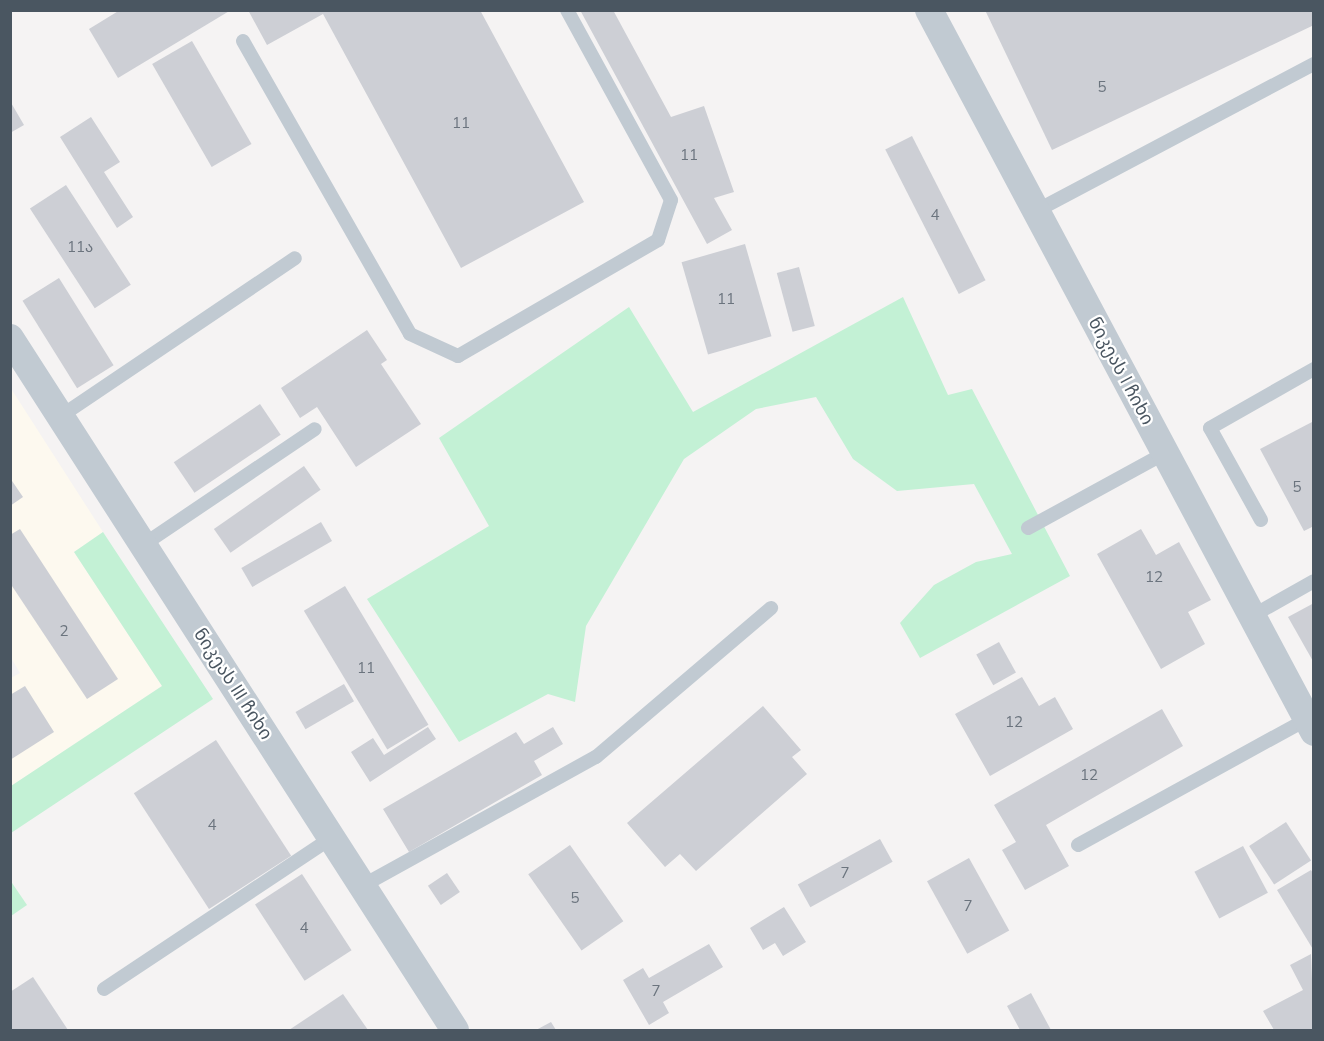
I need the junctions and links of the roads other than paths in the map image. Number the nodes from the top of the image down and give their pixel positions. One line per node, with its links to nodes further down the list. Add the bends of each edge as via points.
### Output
1 (567, 10): 3 (lane, via 671,200 658,240 458,356 410,334)
2 (929, 10): 5 (street, ნიკეას I ჩიხი)
3 (243, 41)
4 (1314, 64): 5 (lane)
5 (1036, 211): 11 (street, ნიკეას I ჩიხი)
6 (295, 258): 9 (lane)
7 (10, 338): 9 (street, ნიკეას III ჩიხი)
8 (1314, 369): 12 (lane, via 1210,428)
9 (61, 416): 14 (street, ნიკეას III ჩიხი)
10 (315, 429): 14 (lane)
11 (1165, 453): 13 (lane); 17 (street, ნიკეას I ჩიხი)
12 (1262, 520)
13 (1028, 528)
14 (143, 545): 19 (street, ნიკეას III ჩიხი)
15 (1314, 581): 17 (lane)
16 (771, 608): 21 (lane, via 596,757)
17 (1252, 616): 18 (street, ნიკეას I ჩიხი)
18 (1310, 725): 20 (lane)
19 (331, 838): 21 (street, ნიკეას III ჩიხი); 22 (lane)
20 (1078, 845)
21 (362, 886): 23 (street, ნიკეას III ჩიხი)
22 (104, 989)
23 (455, 1030)

